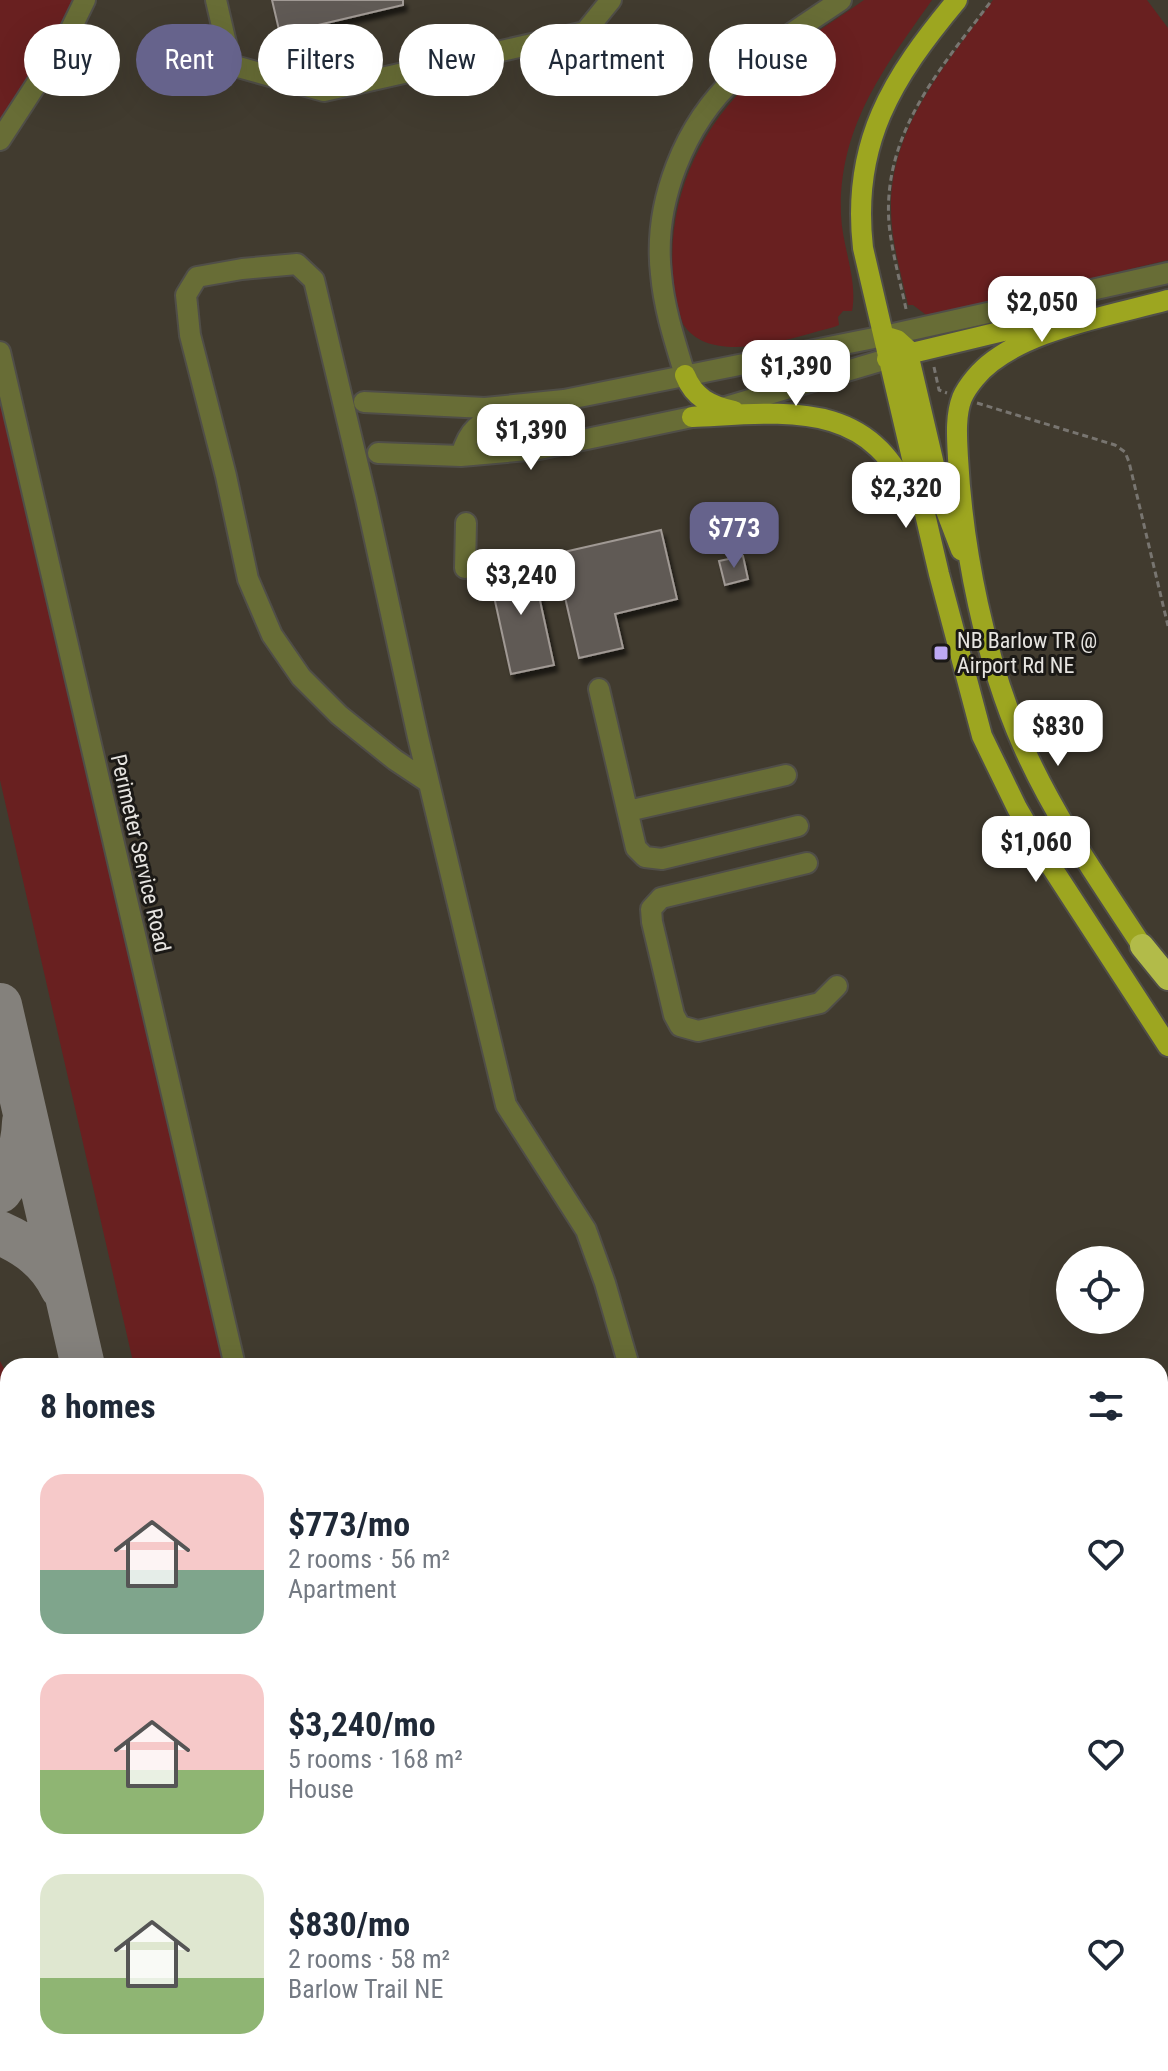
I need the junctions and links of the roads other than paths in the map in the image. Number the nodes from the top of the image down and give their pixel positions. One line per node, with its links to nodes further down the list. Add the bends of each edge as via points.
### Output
1 (85, 0): 6 (street)
2 (216, 0): 3 (street, via 231,65 324,91 585,32)
3 (611, 0)
4 (841, 0): 13 (street, via 736,76 694,131 672,177 659,255 665,302)
5 (954, 3): 9 (main road, via 912,60 868,145 860,200 863,248)
6 (0, 140)
7 (1168, 273): 9 (street)
8 (1168, 300): 11 (main road, via 1067,316); 24 (main road, via 1023,342 997,355 968,388 959,411 958,455)
9 (884, 336): 11 (main road, via 901,342); 12 (main road); 13 (street)
10 (0, 352): 36 (street, Perimeter Service Road)
11 (909, 353): 12 (main road); 24 (main road, via 943,503)
12 (887, 359): 16 (street); 23 (main road)
13 (685, 375): 14 (street); 16 (main road, via 693,391)
14 (564, 400): 15 (street, via 485,408); 20 (street, via 481,422 469,433)
15 (364, 402)
16 (718, 407): 17 (main road); 18 (street)
17 (770, 414): 18 (main road); 23 (main road, via 832,420 875,446 905,484)
18 (692, 417): 20 (street, via 539,449)
19 (378, 453): 20 (street)
20 (461, 456)
21 (466, 523): 22 (street)
22 (465, 568)
23 (939, 574): 35 (main road, via 982,736 999,774 1047,860)
24 (975, 588): 31 (main road, via 1029,759)
25 (599, 689): 28 (street)
26 (786, 775): 28 (street)
27 (428, 782): 27 (street, via 314,280 297,264 197,277 186,295 190,335 248,579 272,635 301,677 339,715); 37 (street, via 506,1105 586,1230)
28 (628, 811): 29 (street, via 636,848 645,857 662,859)
29 (798, 826)
30 (807, 863): 33 (street, via 661,898 651,909 674,1015 680,1026 698,1031 820,1003)
31 (1142, 946): 32 (highway); 34 (main road)
32 (1168, 978)
33 (837, 986)
34 (1168, 986)
35 (1168, 1046)
36 (233, 1358)
37 (627, 1358)

